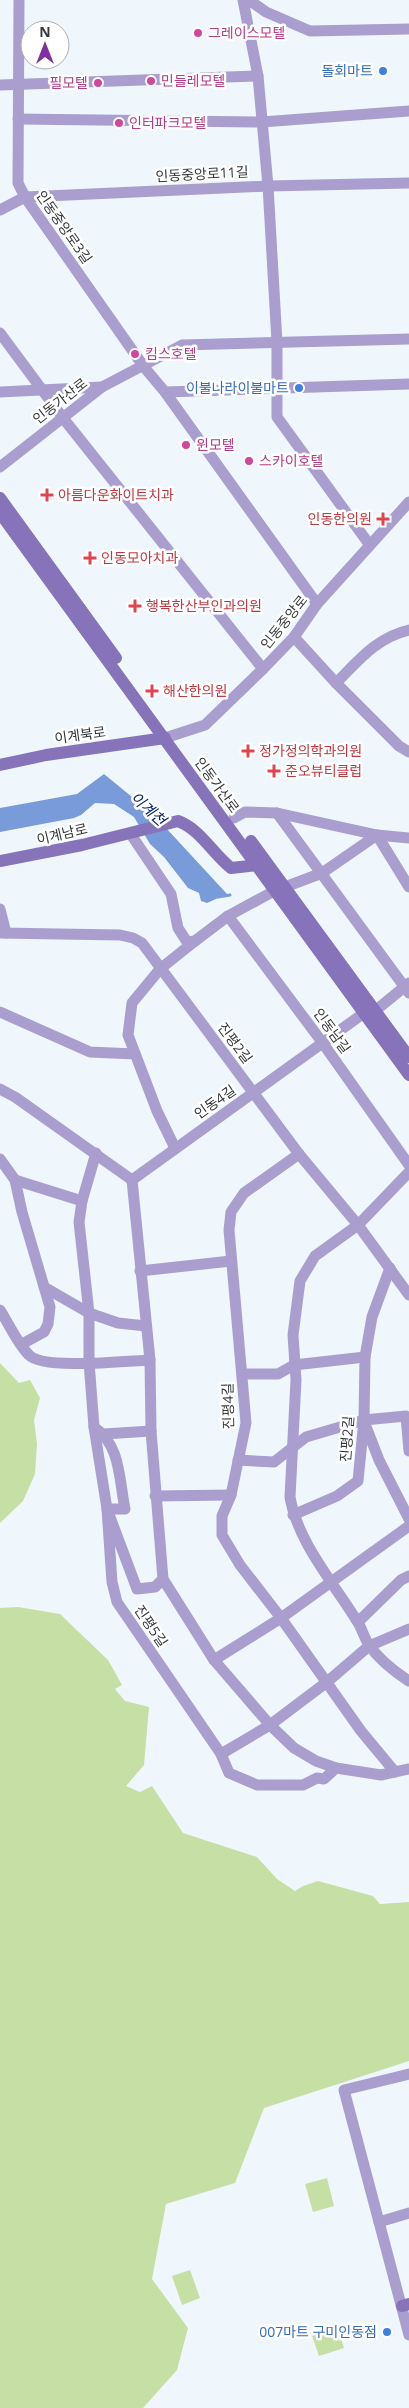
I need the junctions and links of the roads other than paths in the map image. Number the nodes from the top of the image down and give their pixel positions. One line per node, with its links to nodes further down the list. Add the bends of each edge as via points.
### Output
1 (20, 0): 6 (street, 인동중앙로3길)
2 (243, 0): 5 (street)
3 (249, 0): 4 (street, via 266,12 310,31)
4 (409, 29)
5 (258, 76): 6 (street); 10 (street)
6 (19, 84): 7 (street); 9 (street, 인동중앙로3길)
7 (0, 85)
8 (409, 111): 10 (street)
9 (18, 119): 10 (street); 13 (street, 인동중앙로3길, via 18,183)
10 (262, 122): 12 (street)
11 (409, 184): 12 (street, 인동중앙로11길)
12 (268, 186): 13 (street, 인동중앙로11길); 17 (street)
13 (25, 197): 14 (street, 인동중앙로11길); 18 (street, 인동중앙로3길)
14 (0, 210)
15 (0, 333): 22 (street)
16 (409, 339): 17 (street)
17 (276, 342): 18 (street, via 182,345); 21 (street)
18 (144, 367): 20 (street, 인동가산로); 24 (street, 인동중앙로3길)
19 (409, 384): 21 (street)
20 (102, 387): 22 (street, 인동가산로); 25 (street, 인동가산로)
21 (276, 389): 24 (street); 30 (street, via 277,417)
22 (42, 390): 23 (street, 인동가산로); 25 (street)
23 (0, 392)
24 (165, 392): 31 (street, 인동중앙로3길)
25 (63, 418): 26 (street, 인동가산로); 34 (street)
26 (0, 468)
27 (0, 498): 36 (main road, 인동가산로)
28 (407, 507): 30 (street, 인동중앙로)
29 (0, 513): 36 (main road, 인동가산로)
30 (369, 544): 31 (street, 인동중앙로)
31 (317, 604): 33 (street, 인동중앙로)
32 (409, 630): 35 (street, via 377,644)
33 (294, 637): 34 (street, 인동중앙로); 35 (street)
34 (263, 669): 36 (street, 인동중앙로, via 205,725)
35 (336, 683): 37 (street, via 399,746)
36 (169, 737): 38 (main road, 이계북로); 40 (main road, 인동가산로); 45 (main road, 인동가산로)
37 (409, 752)
38 (0, 765)
39 (277, 813): 40 (street, via 245,812); 42 (street); 46 (street)
40 (234, 818): 48 (main road, 인동가산로)
41 (130, 833): 44 (main road, 이계남로); 45 (main road, 이계남로, via 178,821 189,825 231,868); 52 (street, via 171,894 178,928 187,942)
42 (377, 835): 43 (street); 46 (street); 47 (street)
43 (409, 838)
44 (0, 862)
45 (258, 865): 48 (main road, 인동가산로)
46 (322, 873): 48 (street); 54 (street)
47 (409, 887)
48 (280, 888): 50 (street); 56 (main road, 인동가산로)
49 (0, 909): 51 (street, 진평2길)
50 (228, 916): 52 (street); 57 (street, 인동남길)
51 (3, 933): 53 (street, 진평2길, via 120,935 142,943)
52 (195, 940): 53 (street)
53 (160, 969): 58 (street, via 132,1003 128,1035); 62 (street, 진평2길)
54 (407, 987): 56 (street, 인동4길)
55 (0, 1012): 58 (street, via 90,1052)
56 (369, 1012): 57 (street, 인동4길); 59 (main road, 인동가산로); 60 (main road, 인동가산로)
57 (322, 1042): 62 (street, 인동4길); 67 (street, 인동남길)
58 (135, 1054): 63 (street)
59 (409, 1057)
60 (409, 1075)
61 (0, 1089): 64 (street)
62 (254, 1093): 63 (street, 인동4길); 65 (street, 진평2길)
63 (175, 1148): 70 (street, 인동4길)
64 (96, 1153): 70 (street); 71 (street, 진평5길)
65 (299, 1154): 72 (street, 진평2길); 73 (street, 진평4길, via 244,1193 231,1212)
66 (0, 1159): 69 (street)
67 (409, 1165)
68 (409, 1172): 72 (street)
69 (15, 1180): 71 (street); 76 (street)
70 (132, 1180): 75 (street)
71 (82, 1200): 79 (street, 진평5길, via 80,1239)
72 (358, 1225): 74 (street, 진평2길); 85 (street, via 315,1256 300,1281 293,1335)
73 (231, 1261): 75 (street); 86 (street, 진평4길)
74 (390, 1268): 77 (street, 진평2길); 82 (street, 진평2길, via 372,1317)
75 (140, 1272): 80 (street)
76 (44, 1287): 79 (street); 81 (street, via 50,1306 48,1324 44,1332)
77 (409, 1295)
78 (0, 1310): 81 (street)
79 (89, 1313): 80 (street, via 118,1323); 84 (street, 진평5길)
80 (146, 1326): 83 (street)
81 (22, 1344): 84 (street, via 28,1354 41,1362)
82 (365, 1357): 85 (street); 87 (street, 진평2길)
83 (150, 1360): 84 (street); 90 (street)
84 (89, 1362): 89 (street, 진평5길)
85 (294, 1365): 86 (street, via 278,1374); 92 (street, via 296,1380)
86 (242, 1374): 94 (street, 진평4길, via 246,1423)
87 (364, 1420): 88 (street); 92 (street, via 306,1437); 98 (street, 진평2길, via 358,1481 337,1496); 99 (street, via 379,1460)
88 (407, 1424): 93 (street)
89 (94, 1427): 91 (street); 97 (street, 진평5길)
90 (151, 1431): 91 (street); 96 (street)
91 (104, 1434): 97 (street, via 118,1462 125,1509)
92 (291, 1450): 94 (street, via 274,1462); 98 (street)
93 (409, 1451)
94 (238, 1460): 95 (street, 진평4길)
95 (231, 1495): 96 (street); 105 (street, 진평4길, via 222,1516 222,1535 240,1565)
96 (155, 1496): 102 (street)
97 (107, 1509): 102 (street, via 137,1589 155,1587); 113 (street, 진평5길, via 112,1582 117,1602)
98 (293, 1516): 103 (street)
99 (409, 1519)
100 (409, 1526): 103 (street)
101 (405, 1578): 104 (street); 106 (street)
102 (163, 1579): 109 (street)
103 (332, 1582): 105 (street); 106 (street)
104 (409, 1590)
105 (281, 1618): 109 (street); 111 (street, 진평4길)
106 (358, 1622): 108 (street)
107 (409, 1629): 108 (street)
108 (369, 1646): 110 (street); 111 (street)
109 (214, 1660): 112 (street)
110 (409, 1680)
111 (327, 1682): 112 (street); 116 (street, 진평4길, via 361,1732)
112 (270, 1725): 113 (street); 114 (street, via 294,1748 316,1762)
113 (221, 1754): 114 (street, 진평5길, via 229,1773 257,1785 304,1784 317,1778 324,1779)
114 (336, 1768): 116 (street, via 381,1775)
115 (409, 1769): 116 (street)
116 (395, 1772)
117 (408, 2078): 119 (street, via 344,2090)
118 (409, 2214): 119 (street)
119 (379, 2222): 120 (street)
120 (405, 2305): 121 (street)
121 (409, 2335)

